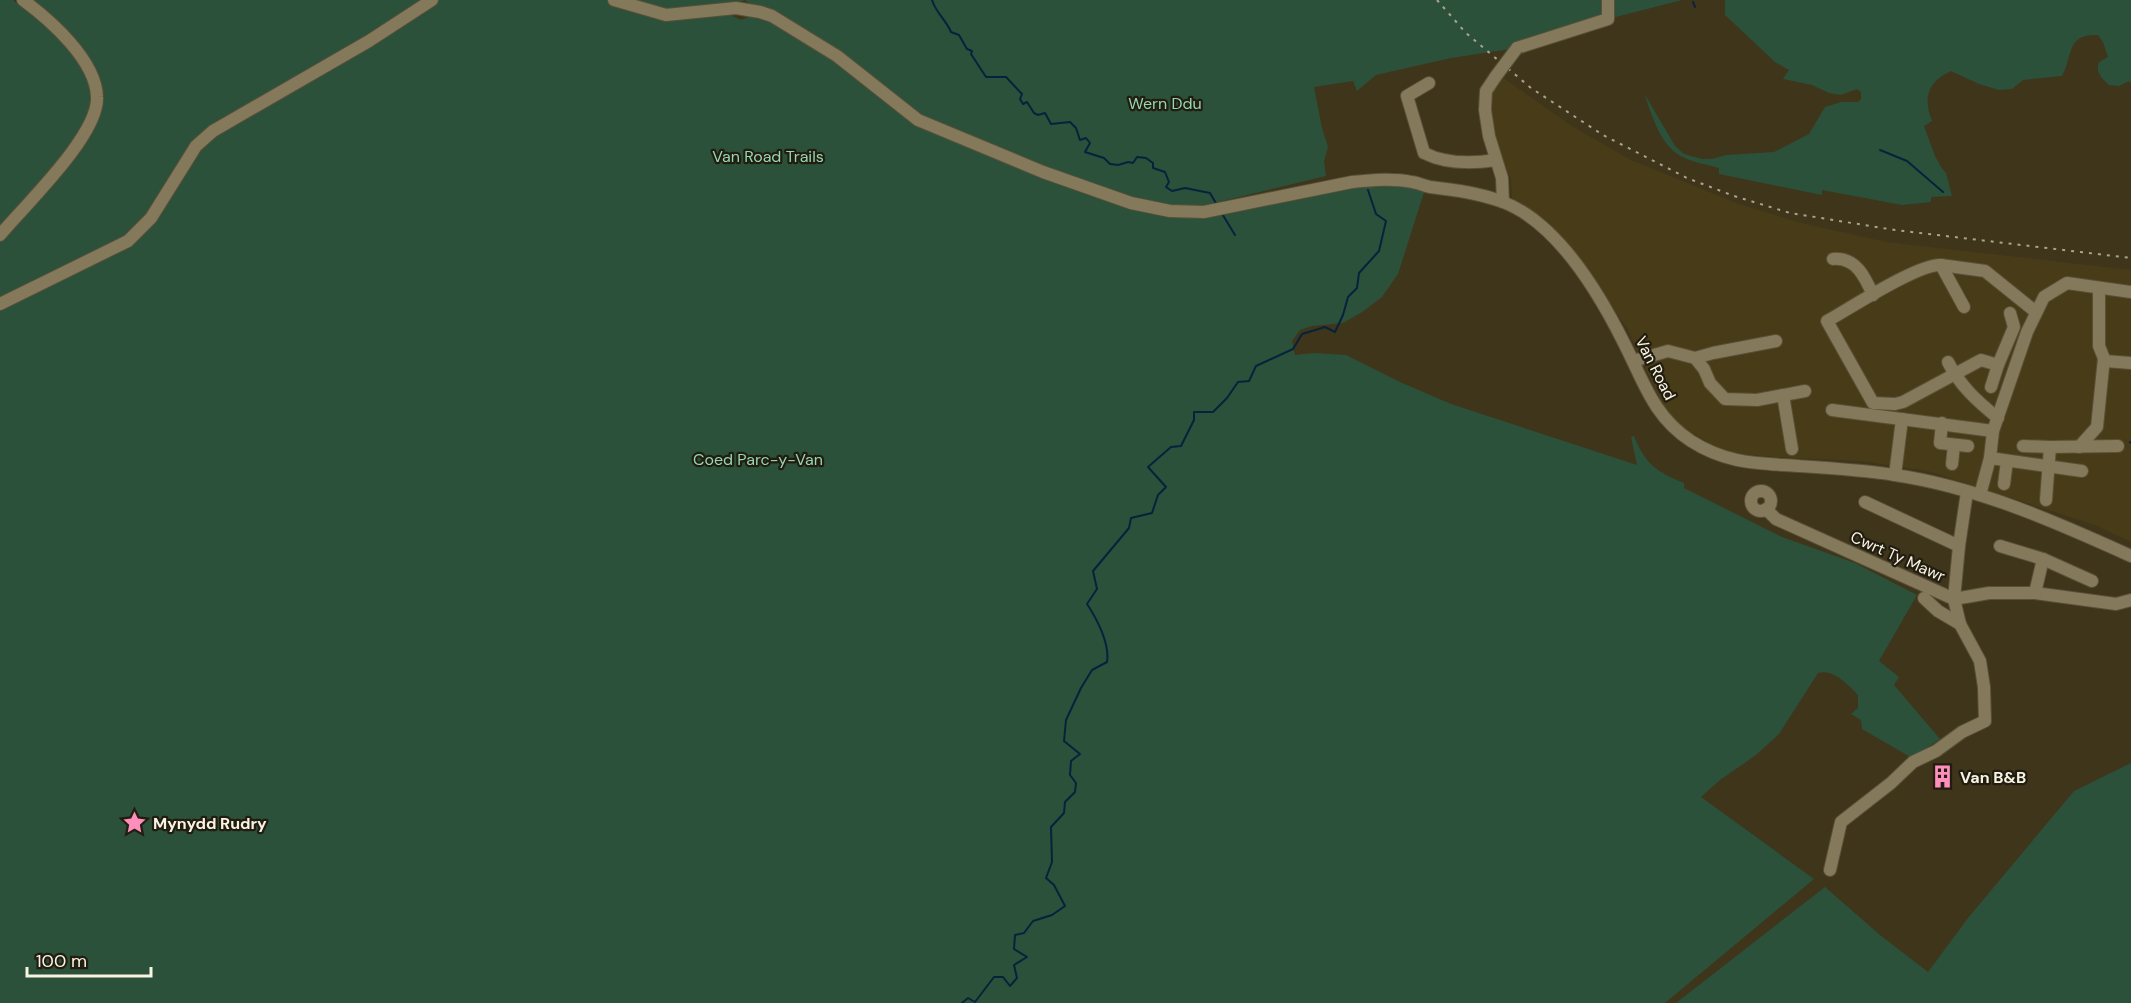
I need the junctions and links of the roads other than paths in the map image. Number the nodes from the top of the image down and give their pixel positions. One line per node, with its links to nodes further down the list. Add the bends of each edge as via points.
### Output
1 (23, 0): 8 (street, via 64,36 82,58 98,96 96,109 72,151)
2 (432, 0): 14 (street, via 213,131 196,146 151,218 128,241)
3 (614, 0): 7 (street, Van Road, via 666,15 736,8 772,16 852,66 918,120 1131,203 1187,212 1226,208 1352,182 1395,180 1466,191)
4 (1608, 0): 6 (street, bridge, via 1608,19 1517,48 1496,76 1486,91 1485,110)
5 (1430, 83): 6 (street, via 1407,96 1424,153 1449,161 1477,163)
6 (1496, 159): 7 (street)
7 (1503, 202): 21 (street, Van Road, via 1542,226 1564,249 1610,315)
8 (0, 235)
9 (1833, 259): 13 (street, via 1851,261)
10 (1941, 265): 13 (street, via 1914,272); 15 (street); 16 (street, via 1985,271)
11 (2099, 288): 12 (street); 16 (street, via 2067,283 2044,297); 19 (street, via 2099,346)
12 (2131, 292)
13 (1873, 295): 24 (street, via 1827,321 1873,403 1903,402)
14 (0, 304)
15 (1964, 307)
16 (2036, 312): 30 (street)
17 (2010, 313): 23 (street, via 2014,327)
18 (1776, 341): 20 (street)
19 (2104, 357): 22 (street, via 2105,361); 38 (street, via 2097,427)
20 (1695, 358): 21 (street, via 1668,351); 27 (street, via 1725,399 1757,400)
21 (1634, 361): 45 (street, Van Road, via 1648,396 1673,428 1720,457 1750,464)
22 (2131, 363)
23 (1998, 365): 24 (street, via 1982,360); 25 (street)
24 (1951, 368): 30 (street, via 1972,397)
25 (1991, 387)
26 (1805, 391): 27 (street)
27 (1783, 395): 39 (street)
28 (1832, 410): 29 (street)
29 (1902, 418): 31 (street); 45 (street)
30 (1998, 418): 32 (street)
31 (1942, 423): 32 (street); 33 (street, via 1940,443)
32 (1993, 431): 40 (street)
33 (1954, 445): 34 (street); 42 (street)
34 (1968, 446)
35 (2023, 446): 37 (street)
36 (2118, 446): 38 (street)
37 (2050, 447): 38 (street); 43 (street)
38 (2079, 447)
39 (1792, 449)
40 (1990, 458): 41 (street); 48 (street)
41 (2007, 460): 43 (street); 46 (street)
42 (1952, 464)
43 (2048, 466): 44 (street); 49 (street)
44 (2082, 471)
45 (1895, 475): 47 (street, Van Road)
46 (2004, 484)
47 (1967, 492): 48 (street, Van Road); 52 (street)
48 (1980, 495): 54 (street, Van Road)
49 (2046, 501)
50 (1865, 502): 52 (street)
51 (1766, 509): 59 (street, Cwrt Ty Mawr, via 1776,519)
52 (1959, 546): 59 (street)
53 (2000, 546): 55 (street)
54 (2131, 556)
55 (2043, 559): 56 (street); 57 (street)
56 (2092, 581)
57 (2035, 594): 59 (street, Cwrt Ty Mawr, via 1989,593); 60 (street, Cwrt Ty Mawr, via 2116,604)
58 (1923, 598): 61 (street)
59 (1954, 600): 61 (street)
60 (2131, 600)
61 (1960, 624): 62 (street, via 1980,661 1985,721 1913,762 1841,822)
62 (1830, 870)

